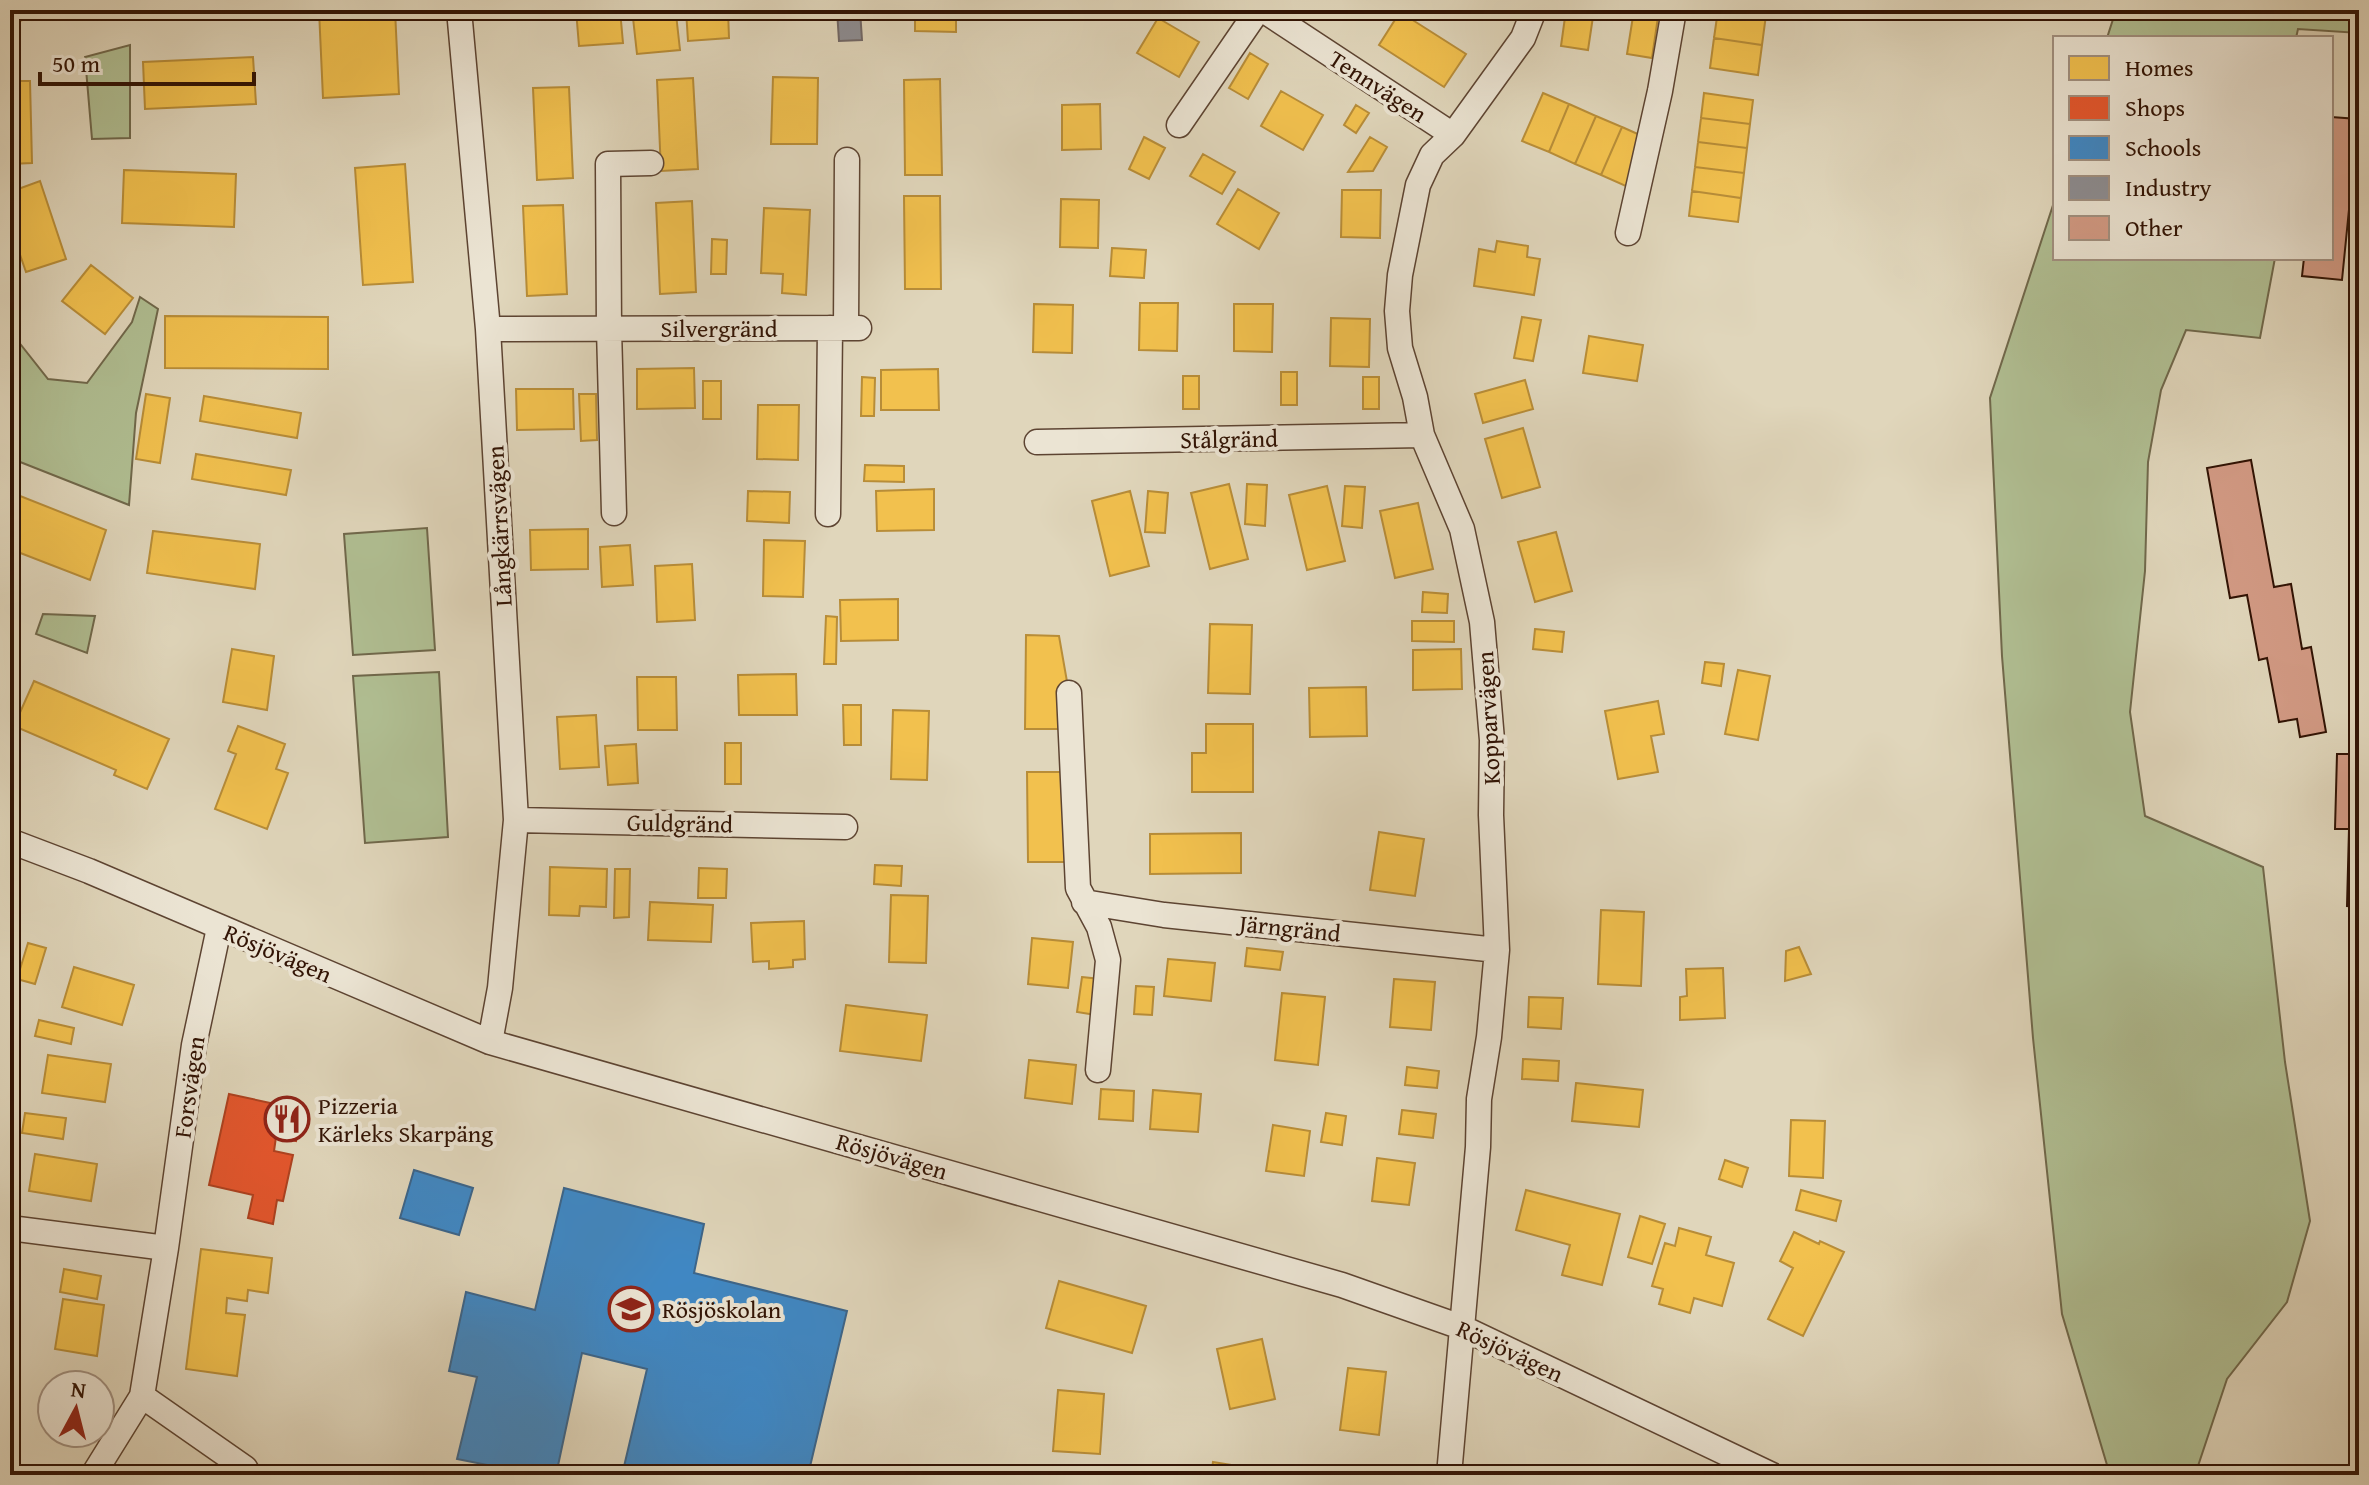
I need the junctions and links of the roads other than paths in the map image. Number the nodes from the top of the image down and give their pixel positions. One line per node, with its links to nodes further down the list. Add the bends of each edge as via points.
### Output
1 (459, 10): 11 (street, Långkärrsvägen)
2 (1261, 10): 5 (street); 6 (street, Tennvägen)
3 (1534, 10): 6 (street, Kopparvägen, via 1523,38)
4 (1674, 10): 9 (street)
5 (1179, 125)
6 (1453, 135): 13 (street, Kopparvägen, via 1432,155 1418,185 1400,275 1400,348)
7 (847, 160): 10 (street)
8 (651, 163): 12 (street, via 608,164)
9 (1628, 233)
10 (845, 328): 12 (street, Silvergränd); 16 (street)
11 (488, 329): 12 (street, Silvergränd); 18 (street, Långkärrsvägen)
12 (609, 329): 15 (street)
13 (1422, 435): 14 (street, Stålgränd); 23 (street, Kopparvägen, via 1462,529 1482,622 1492,740)
14 (1037, 442)
15 (614, 513)
16 (828, 514)
17 (1069, 693): 21 (street, via 1078,888)
18 (516, 820): 19 (street, Guldgränd); 24 (street, Långkärrsvägen)
19 (845, 827)
20 (10, 841): 22 (street, Rösjövägen)
21 (1084, 902): 23 (street, Järngränd); 25 (street, via 1099,927 1108,960)
22 (219, 928): 24 (street, Rösjövägen); 27 (street, Forsvägen, via 194,1045)
23 (1497, 950): 28 (street, Kopparvägen)
24 (490, 1042): 28 (street, Rösjövägen, via 1342,1285)
25 (1098, 1070)
26 (10, 1228): 27 (street)
27 (166, 1248): 29 (street, Forsvägen)
28 (1461, 1327): 32 (street, Kopparvägen); 33 (street, Rösjövägen)
29 (142, 1396): 30 (street, Forsvägen); 31 (street)
30 (93, 1475)
31 (249, 1475)
32 (1449, 1475)
33 (1772, 1475)

